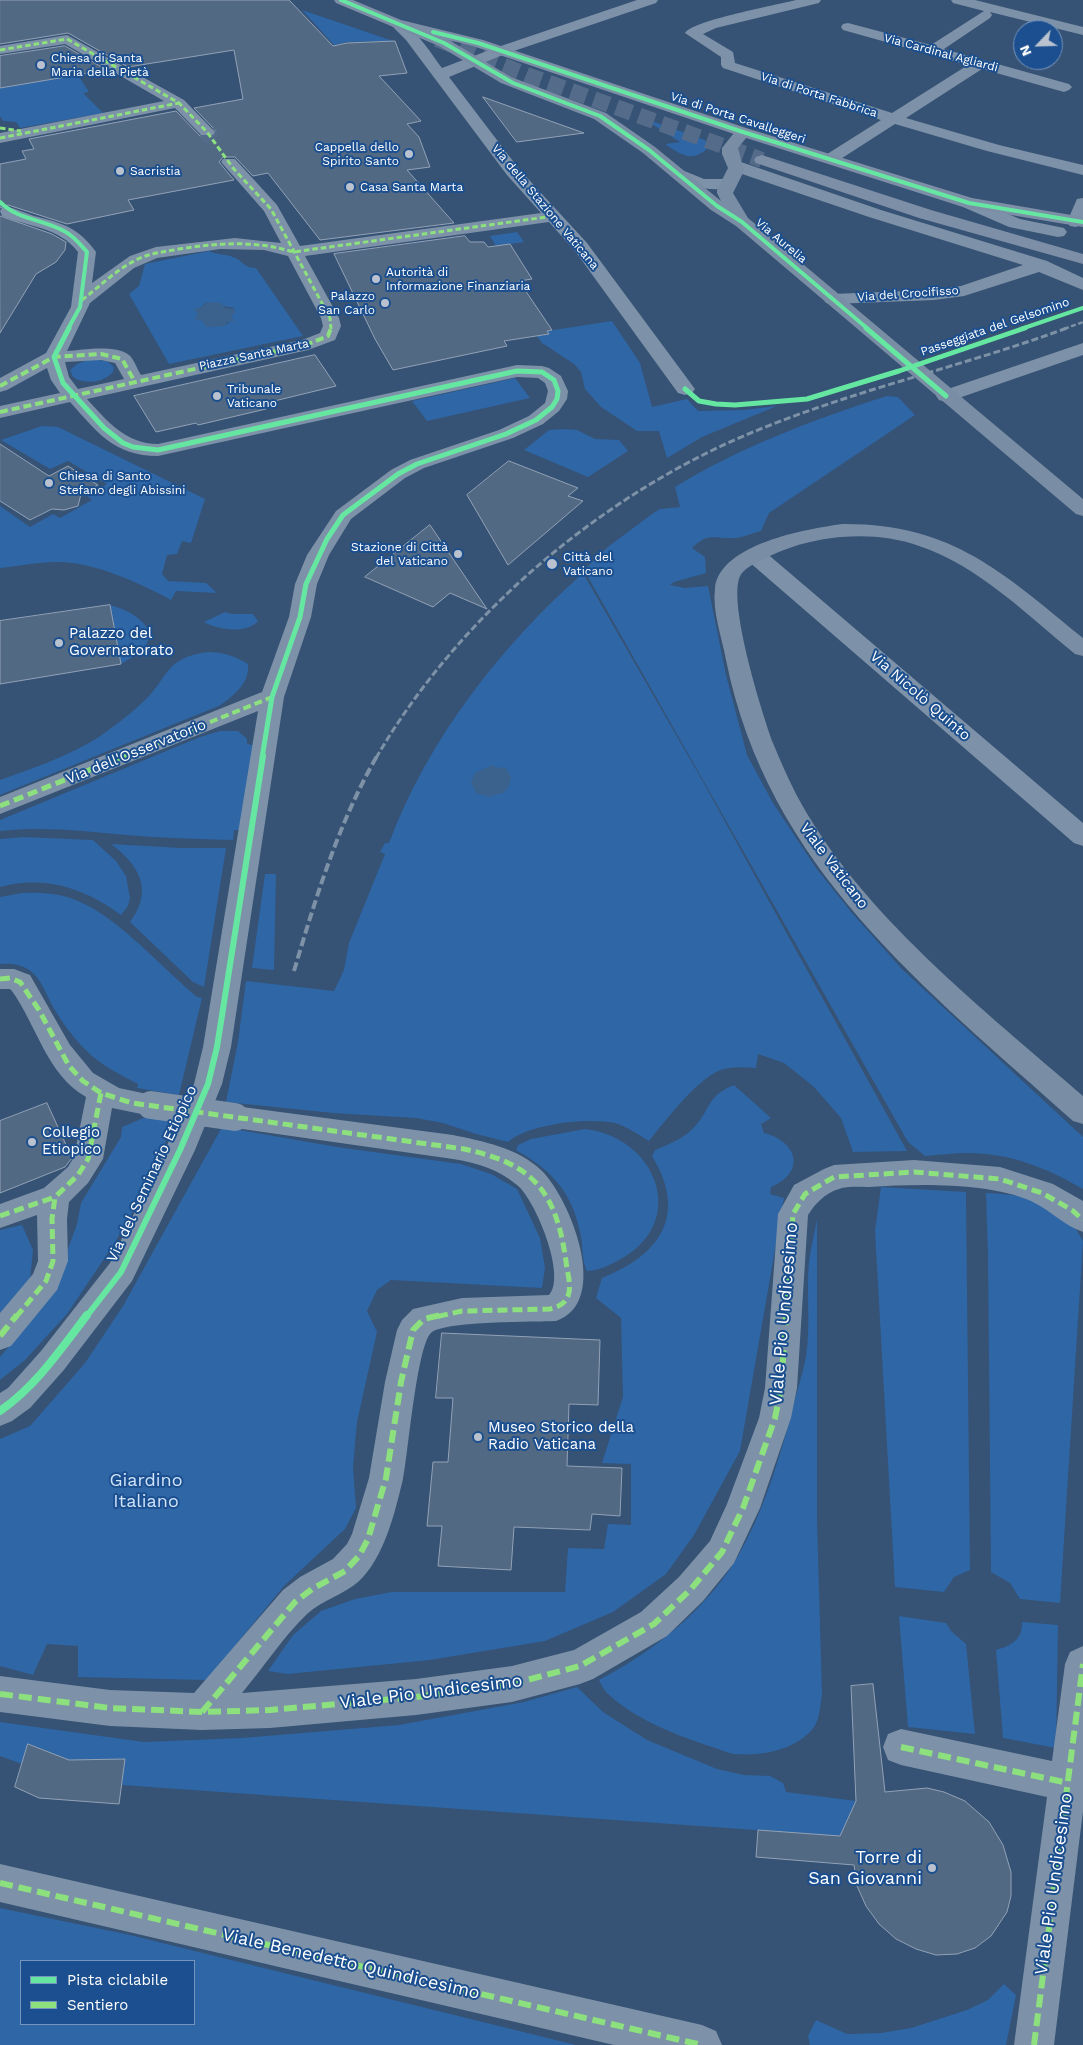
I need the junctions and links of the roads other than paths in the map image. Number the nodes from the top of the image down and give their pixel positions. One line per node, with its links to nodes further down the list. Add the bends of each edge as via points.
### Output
1 (341, 0): 8 (main road, Via di Porta Cavalleggeri)
2 (651, 0): 6 (street)
3 (814, 0): 20 (street, Via di Porta Fabbrica, via 710,25 692,33 728,55 728,65)
4 (958, 0): 10 (street)
5 (603, 4): 6 (street)
6 (617, 11): 12 (street)
7 (985, 16): 13 (street)
8 (396, 23): 12 (main road, Via di Porta Cavalleggeri); 14 (street, Via di Porta Cavalleggeri, via 444,43); 16 (street, Via della Stazione Vaticana, via 411,37)
9 (848, 27): 13 (street, Via Cardinal Agliardi)
10 (1083, 31)
11 (0, 50): 18 (street, via 67,39)
12 (500, 51): 14 (street); 23 (main road, Via di Porta Cavalleggeri)
13 (932, 52): 15 (street, Via Cardinal Agliardi)
14 (473, 61): 16 (street); 19 (street, Via di Porta Cavalleggeri, via 514,83)
15 (980, 64): 17 (street, Via Cardinal Agliardi); 20 (street)
16 (439, 75): 34 (street, Via della Stazione Vaticana, via 519,179)
17 (1064, 87)
18 (179, 103): 22 (street); 38 (street, via 271,209)
19 (594, 112): 29 (street, Via Aurelia)
20 (894, 119): 25 (street); 28 (street, Via di Porta Fabbrica, via 1036,160)
21 (0, 128): 22 (street)
22 (36, 130): 24 (street)
23 (743, 132): 25 (main road, Via di Porta Cavalleggeri); 27 (street, via 731,147)
24 (0, 138)
25 (830, 159): 31 (main road, Via di Porta Cavalleggeri)
26 (762, 160): 39 (main road, via 925,214)
27 (735, 165): 30 (street, via 734,174); 40 (street, via 879,215)
28 (1083, 170)
29 (677, 172): 30 (street, via 702,184); 35 (street, Via Aurelia, via 717,206)
30 (727, 183): 35 (street, via 726,197)
31 (969, 203): 36 (main road, Via di Porta Cavalleggeri); 37 (street, via 1015,223)
32 (1083, 204): 36 (street)
33 (3, 206): 43 (street, via 66,230 83,246 87,252)
34 (554, 216): 38 (street); 48 (street, Via della Stazione Vaticana, via 581,247)
35 (742, 222): 42 (street, Via Aurelia)
36 (1079, 222)
37 (1058, 232)
38 (293, 252): 43 (street, via 264,245 225,243 147,255); 46 (street, Piazza Santa Marta, via 330,318 332,326 328,336 308,344)
39 (1083, 259)
40 (1041, 265): 41 (street); 42 (street, Via del Crocifisso, via 964,291)
41 (1083, 285)
42 (832, 298): 50 (street, Via Aurelia)
43 (82, 300): 45 (street, via 75,320)
44 (1083, 349): 50 (street)
45 (54, 357): 46 (street, via 115,356 126,364); 47 (street); 49 (street, via 61,380)
46 (135, 382): 49 (street)
47 (0, 386)
48 (685, 389)
49 (74, 395): 51 (street); 55 (street, Via del Seminario Etiopico, via 106,431 125,444 147,451 507,372 534,370 554,380 557,399 536,420 506,434 417,464 385,482 343,515 326,539 309,577 300,617)
50 (946, 396): 52 (street, Via Aurelia)
51 (0, 412)
52 (1083, 510)
53 (756, 556): 54 (street, via 788,541 829,530 861,529 913,536 940,546 976,566); 57 (street, Via Nicolò Quinto); 60 (street, Viale Vaticano, via 734,568 728,576 725,588 727,609 746,700 792,808 833,869 894,939)
54 (1083, 649)
55 (272, 697): 56 (street, Via dell'Osservatorio); 65 (street, Via del Seminario Etiopico, via 226,997 208,1084 121,1272 52,1361 19,1398)
56 (0, 806)
57 (1083, 837)
58 (0, 979): 59 (street, via 20,982 39,1010 68,1066)
59 (101, 1093): 61 (street, via 88,1159 78,1175); 68 (street, bridge, via 151,1106 486,1154 509,1163 538,1185 552,1208 562,1240 569,1290 564,1302 556,1308 462,1311 424,1319 413,1330 400,1382 386,1478 368,1539 359,1556 345,1571 295,1602)
60 (1083, 1113)
61 (55, 1197): 62 (street); 64 (street, via 53,1261 46,1282)
62 (0, 1216)
63 (1083, 1220): 68 (street, Viale Pio Undicesimo, via 1042,1193 1000,1179 914,1172 834,1176 819,1184 805,1194 793,1214 781,1388 775,1418 746,1499 722,1552 692,1589 654,1624 580,1666 512,1684 339,1704)
64 (0, 1336)
65 (0, 1411)
66 (1083, 1664): 70 (street, Viale Pio Undicesimo)
67 (0, 1694): 68 (street, Viale Pio Undicesimo, via 110,1708)
68 (202, 1712)
69 (901, 1747): 70 (street)
70 (1068, 1783): 73 (street, Viale Pio Undicesimo)
71 (0, 1883): 72 (street, Viale Benedetto Quindicesimo)
72 (702, 2045)
73 (1034, 2045)

